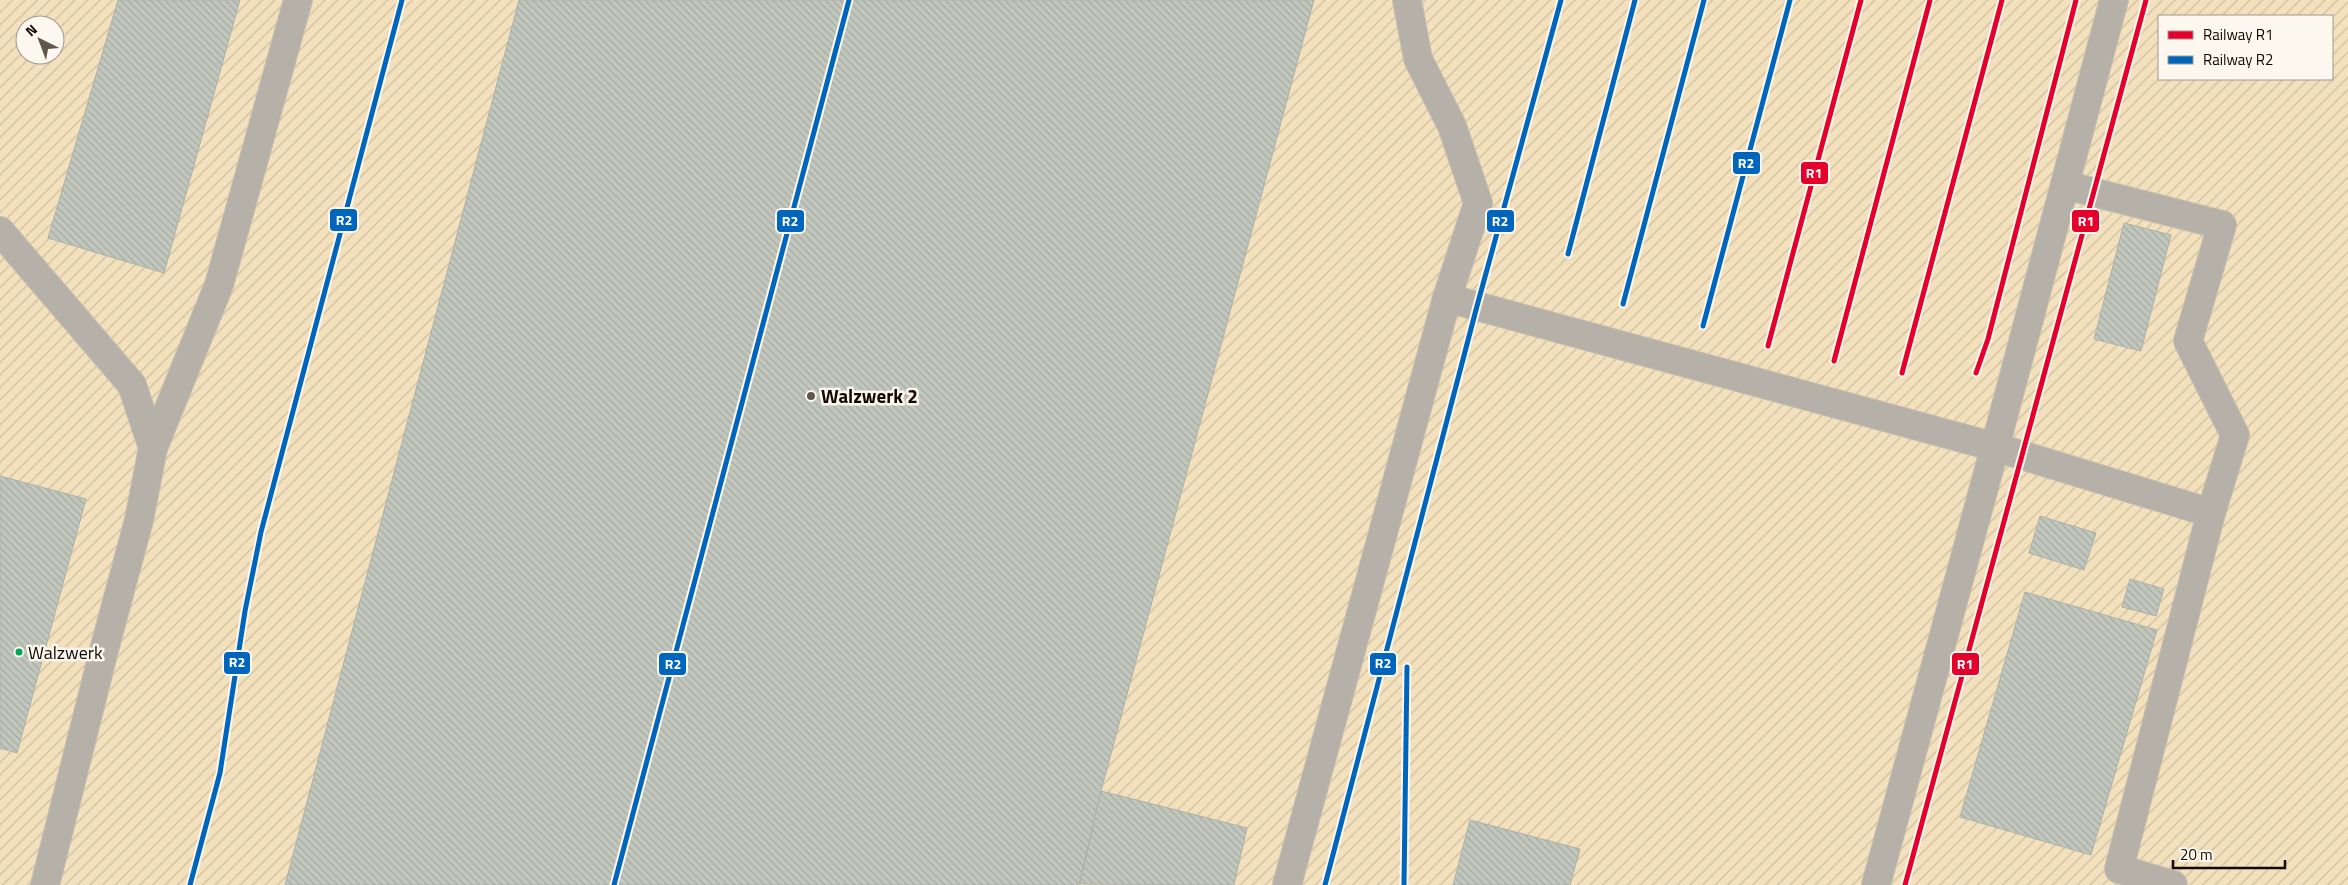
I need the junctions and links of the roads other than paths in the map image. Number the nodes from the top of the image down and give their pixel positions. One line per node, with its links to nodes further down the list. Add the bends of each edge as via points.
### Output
1 (298, 0): 8 (lane, via 219,285)
2 (1407, 0): 6 (lane, via 1418,60 1452,126 1478,203)
3 (2114, 0): 4 (lane)
4 (2065, 185): 7 (lane); 9 (lane, via 2222,225 2188,341 2235,435)
5 (0, 231): 8 (lane, via 132,385)
6 (1447, 298): 7 (lane); 11 (lane)
7 (1995, 447): 9 (lane); 12 (lane)
8 (153, 448): 10 (lane, via 139,520)
9 (2211, 513): 13 (lane, via 2119,869)
10 (45, 885)
11 (1287, 885)
12 (1876, 885)
13 (2173, 885)

